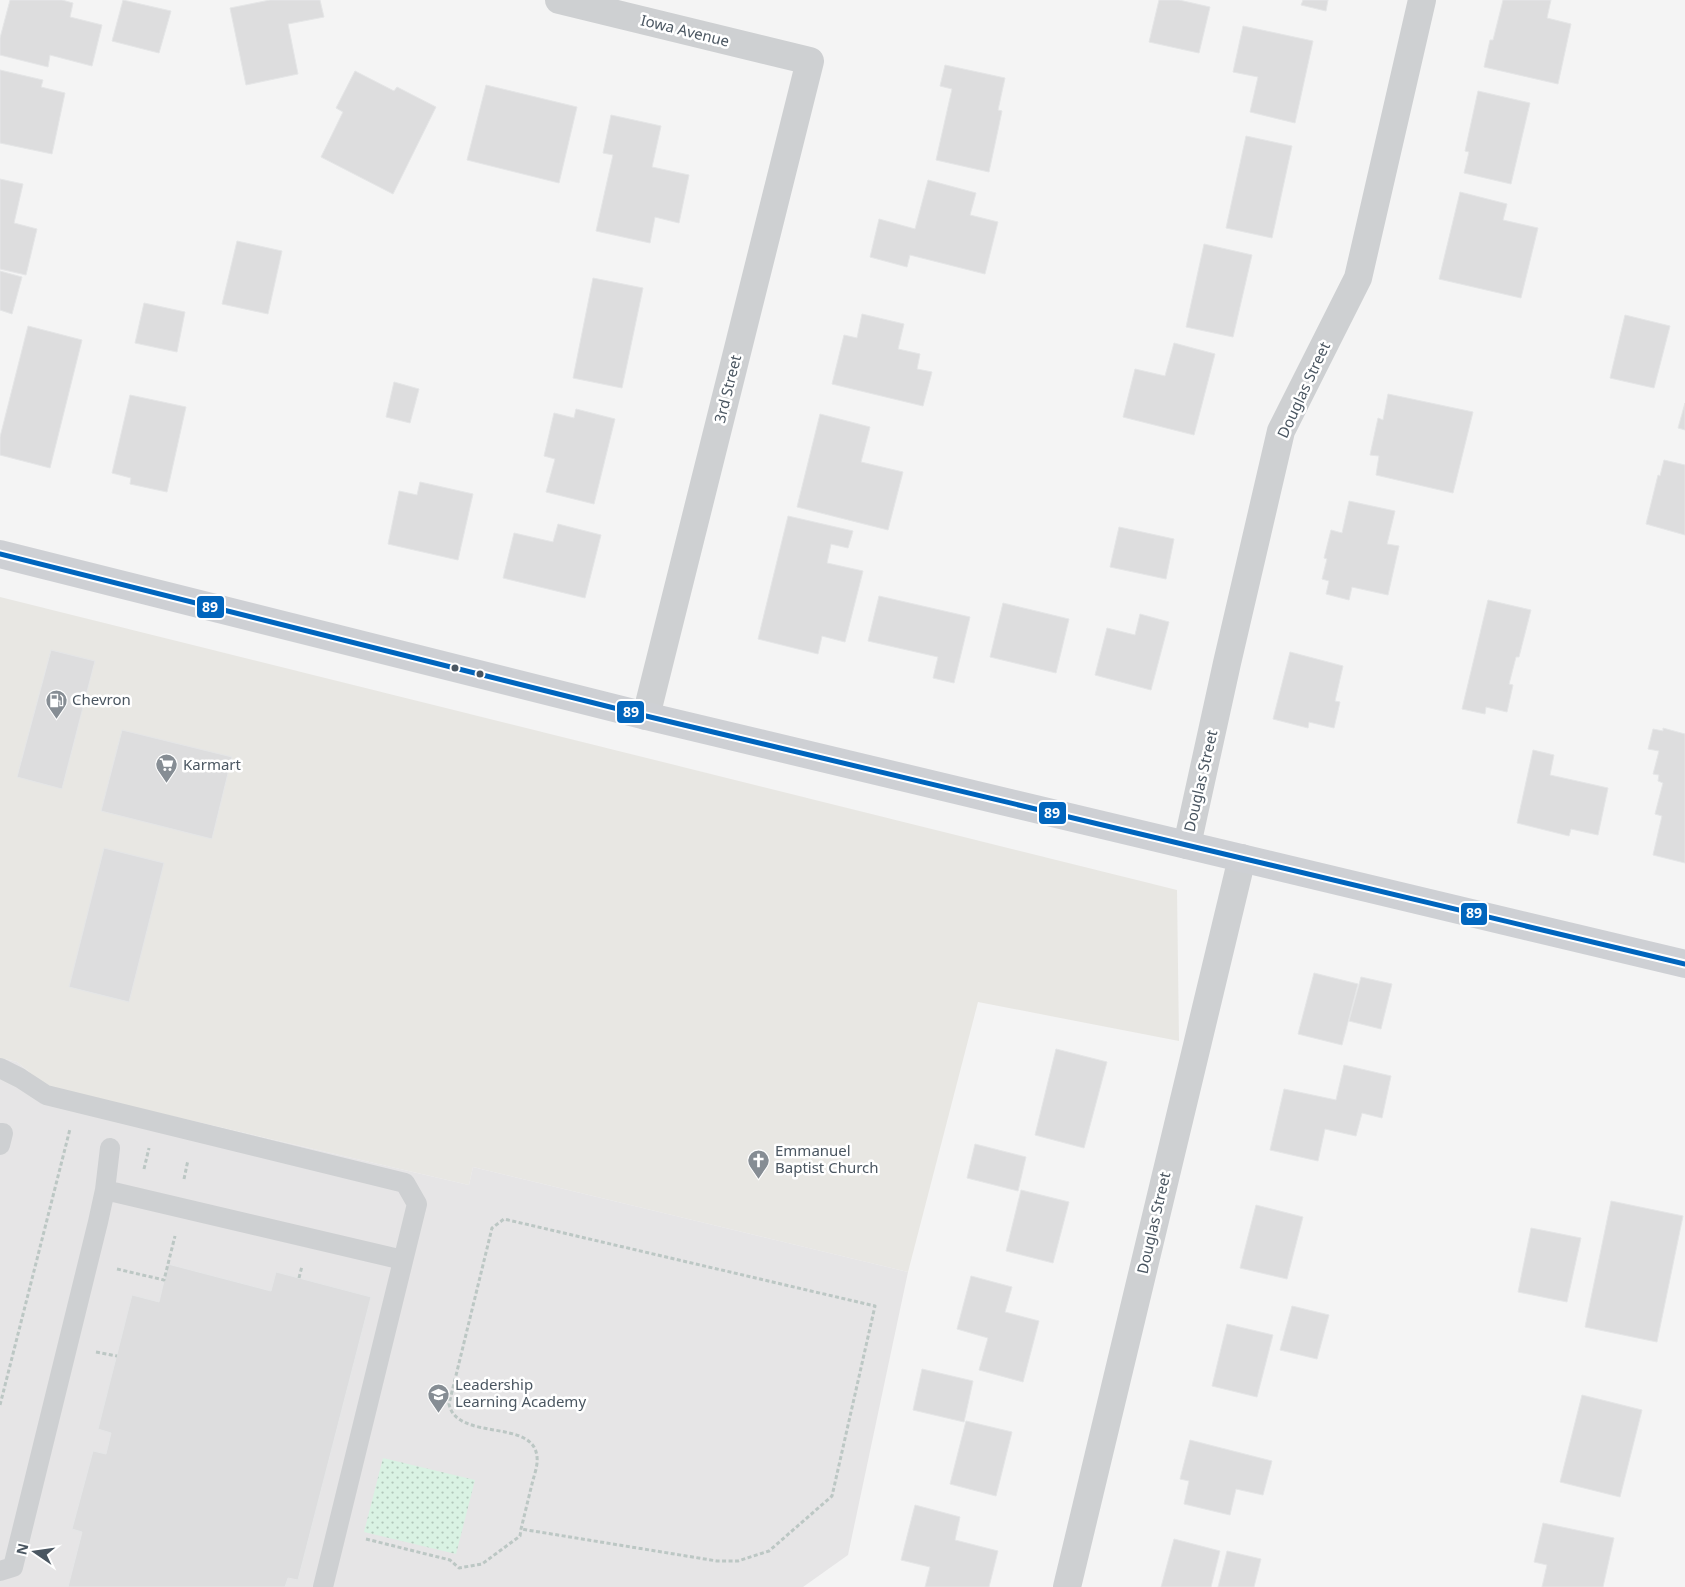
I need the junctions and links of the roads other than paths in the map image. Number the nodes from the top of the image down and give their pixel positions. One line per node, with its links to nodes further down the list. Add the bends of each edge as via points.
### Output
1 (559, 0): 3 (street, Iowa Avenue)
2 (1422, 0): 6 (street, Douglas Street, via 1358,278 1281,431)
3 (810, 61): 5 (street, 3rd Street)
4 (0, 554): 5 (main road)
5 (646, 716): 6 (main road)
6 (1187, 845): 7 (main road)
7 (1242, 858): 8 (main road); 17 (street, Douglas Street)
8 (1685, 964)
9 (0, 1068): 14 (lane, via 46,1095 405,1183 417,1204)
10 (0, 1133): 11 (lane, via 3,1133)
11 (0, 1145)
12 (110, 1148): 13 (lane)
13 (105, 1190): 14 (lane); 15 (lane, via 13,1567)
14 (403, 1260): 16 (lane)
15 (0, 1571)
16 (323, 1587)
17 (1067, 1587)

